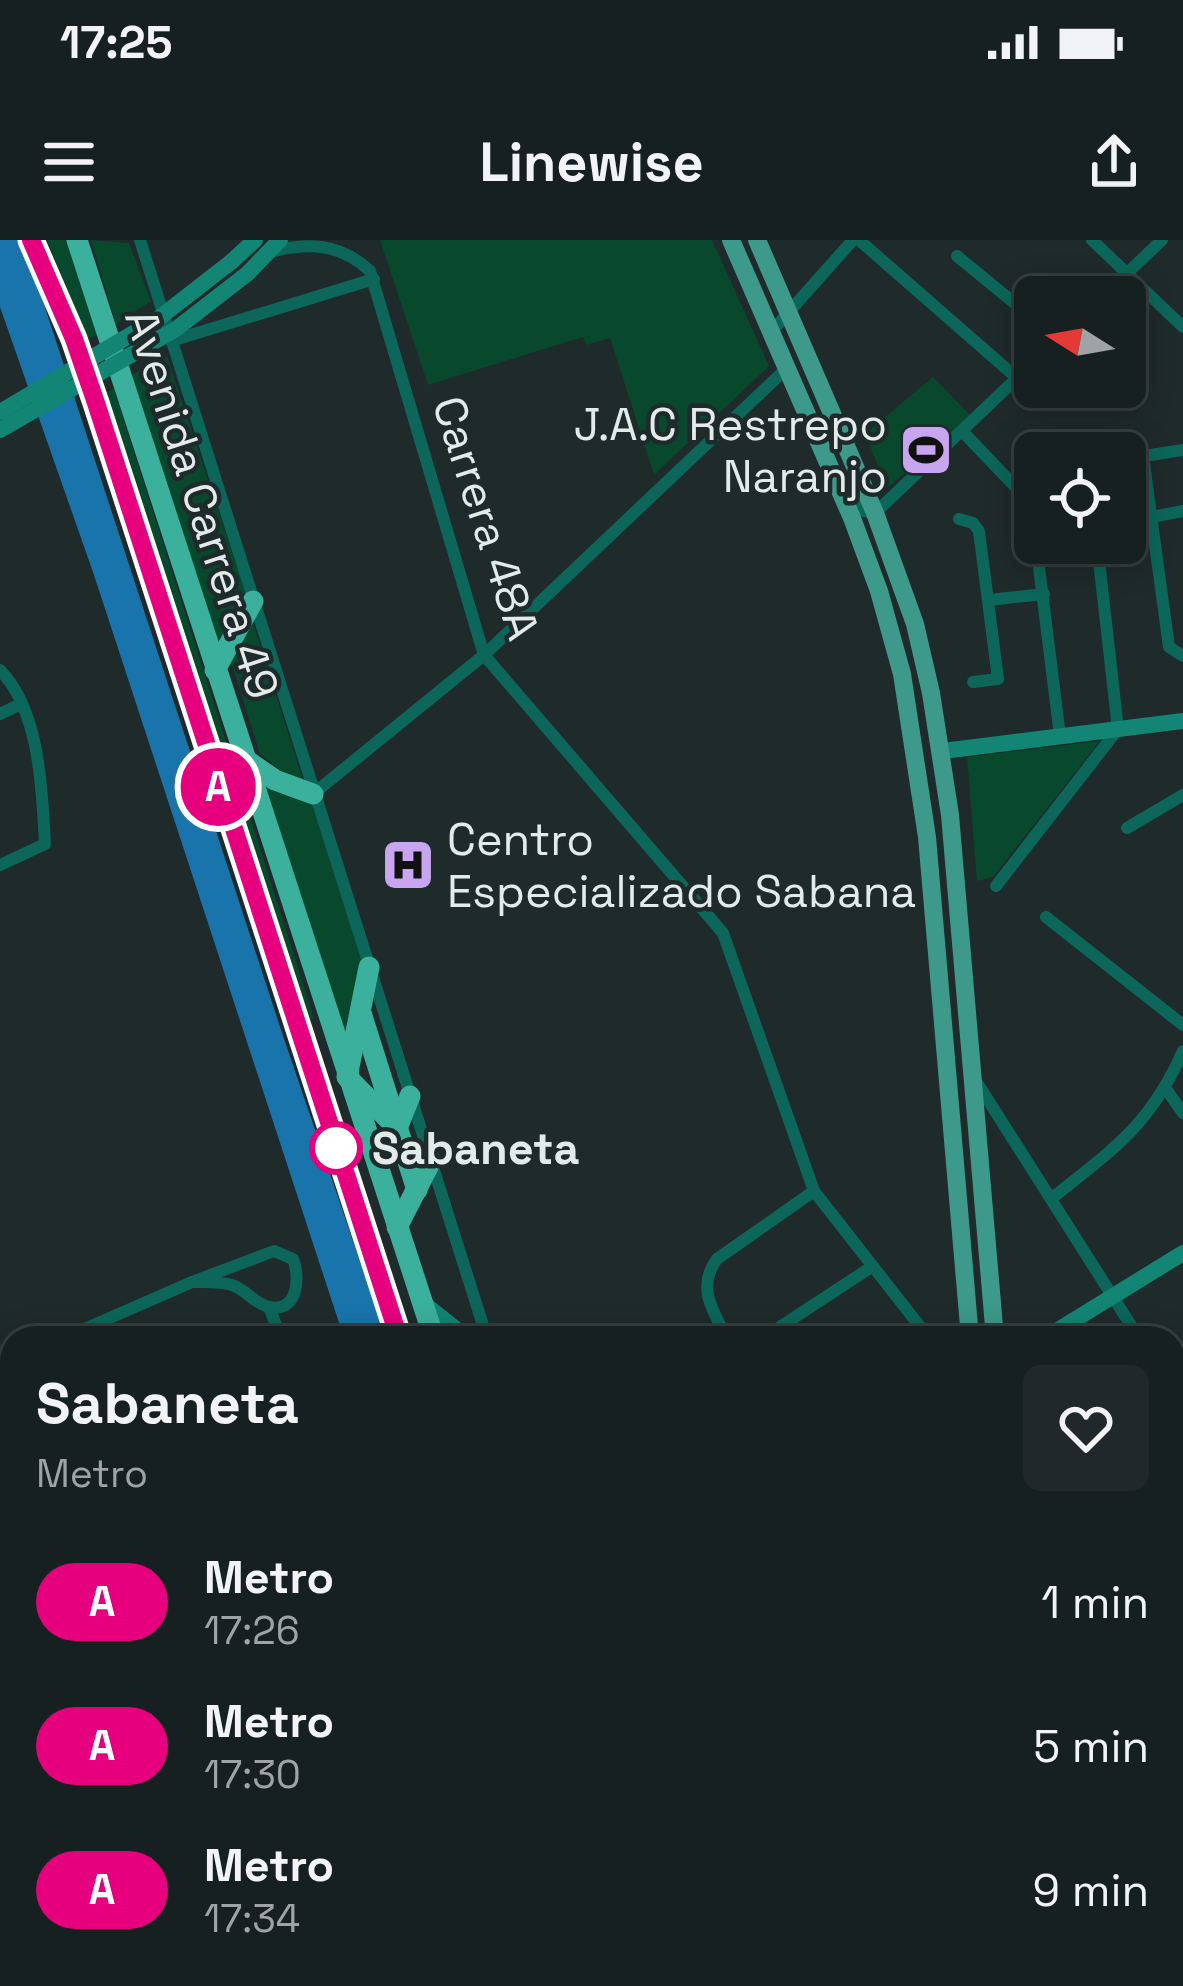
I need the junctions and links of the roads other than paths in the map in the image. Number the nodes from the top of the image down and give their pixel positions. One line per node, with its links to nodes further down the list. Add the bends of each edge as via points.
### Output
1 (77, 240): 42 (highway, Avenida Carrera 49)
2 (140, 240): 17 (street)
3 (731, 240): 16 (main road)
4 (757, 240): 14 (main road)
5 (856, 240): 14 (street); 19 (street)
6 (1092, 240): 10 (street)
7 (1162, 240): 10 (street)
8 (268, 244): 12 (street, via 335,249); 21 (main road, bridge); 22 (main road, bridge, via 247,274 176,328)
9 (957, 256): 13 (street)
10 (1129, 272): 11 (street); 15 (street)
11 (1125, 276)
12 (374, 279): 17 (street); 40 (street, Carrera 48A)
13 (1014, 303)
14 (788, 312): 16 (street); 31 (main road)
15 (1183, 327)
16 (771, 332): 18 (main road)
17 (171, 341): 38 (street)
18 (787, 368): 23 (main road); 40 (street)
19 (1014, 376)
20 (1014, 382): 24 (street)
21 (0, 412)
22 (0, 430)
23 (814, 431): 31 (street, via 857,505); 86 (main road, via 878,591 913,726)
24 (962, 431): 29 (street); 31 (street)
25 (1182, 450): 26 (street); 27 (street)
26 (1146, 456)
27 (1183, 460)
28 (1146, 476): 32 (street)
29 (1014, 485)
30 (1183, 511): 32 (street)
31 (875, 514): 49 (main road, via 915,625)
32 (1152, 517): 39 (street, via 1169,647)
33 (959, 519): 37 (street, via 979,531)
34 (1039, 564): 36 (street)
35 (1099, 564): 47 (street)
36 (1044, 594): 37 (street); 48 (street)
37 (989, 600): 43 (street, via 998,679)
38 (253, 601): 42 (highway); 51 (street)
39 (1179, 654)
40 (484, 655): 51 (street); 69 (street, Carrera 48A, via 723,933)
41 (0, 670): 44 (street)
42 (215, 670): 50 (highway, Avenida Carrera 49)
43 (973, 682)
44 (21, 704): 45 (street); 54 (street, via 45,844)
45 (0, 714)
46 (1182, 722): 47 (main road)
47 (1118, 729): 48 (main road); 55 (street)
48 (1060, 736): 49 (main road)
49 (943, 751): 61 (main road)
50 (243, 758): 51 (highway); 62 (highway, Avenida Carrera 49)
51 (314, 794): 57 (street)
52 (1183, 795): 53 (street)
53 (1127, 828)
54 (0, 865)
55 (996, 886)
56 (1046, 917): 59 (street)
57 (369, 967): 58 (highway); 64 (street)
58 (360, 1012): 62 (highway); 66 (highway)
59 (1183, 1024)
60 (1183, 1051): 63 (street)
61 (973, 1076): 70 (street); 87 (main road)
62 (347, 1077): 66 (highway); 71 (highway, Avenida Carrera 49)
63 (1166, 1089): 65 (street); 70 (street, via 1134,1132)
64 (410, 1096): 66 (highway); 67 (street)
65 (1183, 1113)
66 (397, 1128): 68 (highway)
67 (430, 1161): 68 (highway); 82 (street)
68 (417, 1190): 71 (highway)
69 (814, 1191): 73 (street, Carrera 48A); 83 (street, via 717,1259 708,1300)
70 (1051, 1199): 75 (street)
71 (397, 1227): 76 (highway, Avenida Carrera 49)
72 (1183, 1253): 75 (main road)
73 (873, 1266): 84 (street); 85 (street, Carrera 48A)
74 (192, 1282): 77 (street, via 237,1287); 77 (street, via 284,1253 298,1282 286,1305); 78 (street)
75 (1113, 1297): 88 (main road); 89 (street)
76 (422, 1302): 80 (highway, Avenida Carrera 49); 81 (main road)
77 (269, 1307): 79 (street)
78 (91, 1326)
79 (277, 1326)
80 (430, 1326)
81 (451, 1326)
82 (483, 1326)
83 (721, 1326)
84 (781, 1326)
85 (920, 1326)
86 (969, 1326)
87 (995, 1326)
88 (1065, 1326)
89 (1131, 1326)

